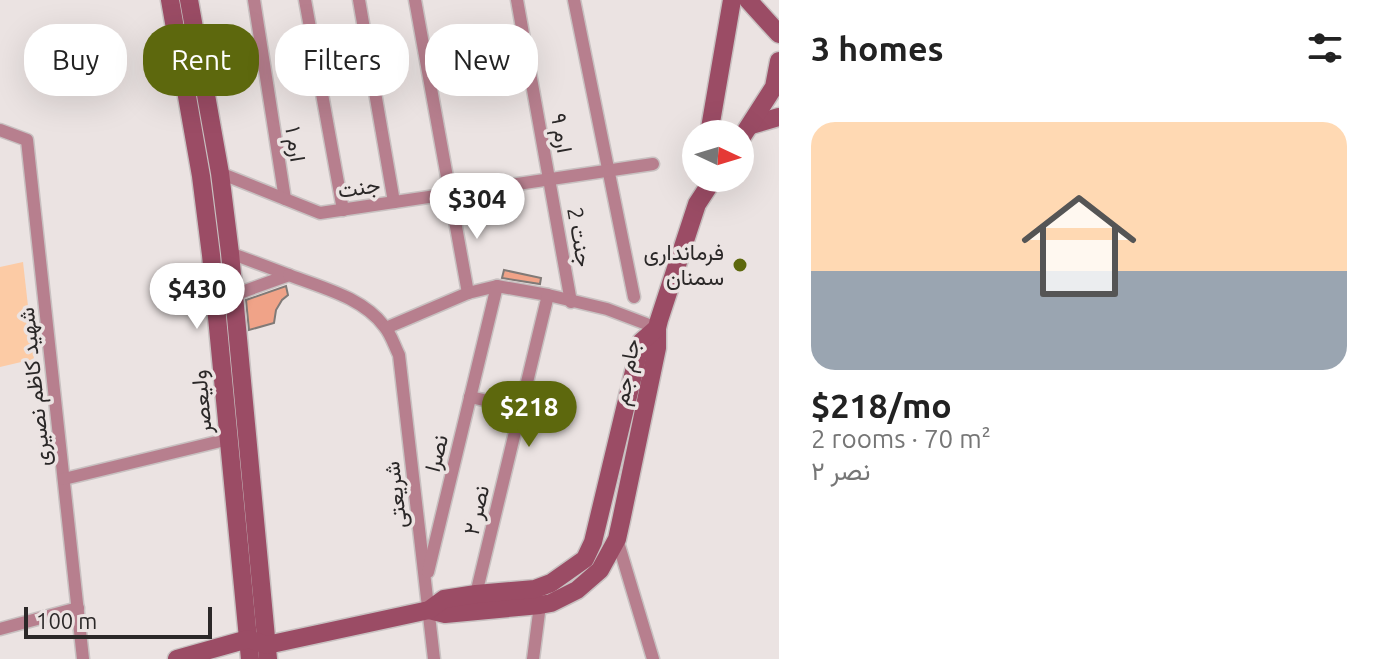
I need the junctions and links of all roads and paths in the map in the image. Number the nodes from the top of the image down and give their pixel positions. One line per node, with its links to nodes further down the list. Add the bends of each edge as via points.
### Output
1 (170, 0): 33 (street, ولیعصر, via 201,176)
2 (189, 0): 24 (street, ولیعصر)
3 (254, 0): 29 (street, ارم ۱)
4 (305, 0): 32 (street)
5 (359, 0): 30 (street)
6 (415, 0): 13 (street)
7 (517, 0): 11 (street, ارم ۹)
8 (574, 0): 23 (street)
9 (732, 0): 18 (street)
10 (748, 0): 12 (street)
11 (522, 24)
12 (779, 34)
13 (425, 53)
14 (779, 61): 19 (street, via 774,87)
15 (433, 96): 28 (street)
16 (535, 96): 25 (street, ارم ۹)
17 (779, 117): 20 (street)
18 (711, 120)
19 (753, 120)
20 (754, 128)
21 (0, 130): 46 (street, شهید کاظم نصیری, via 27,140)
22 (653, 164): 23 (street, جنت)
23 (608, 171): 25 (street, جنت); 39 (street)
24 (220, 173): 29 (street, جنت); 33 (street, ولیعصر)
25 (550, 179): 28 (street, جنت); 40 (street, جنت 2)
26 (699, 192): 31 (street)
27 (705, 192): 31 (street)
28 (450, 194): 30 (street, جنت); 36 (street)
29 (285, 199): 32 (street, جنت, via 320,213)
30 (394, 202): 32 (street, جنت)
31 (697, 204): 42 (street)
32 (343, 210)
33 (221, 254): 34 (street, شریعتی); 38 (street, ولیعصر)
34 (289, 275): 38 (street); 41 (street, شریعتی, via 349,298)
35 (497, 286): 36 (street); 37 (street); 43 (street, نصرا)
36 (468, 293): 41 (street)
37 (548, 295): 40 (street); 44 (street, نصر ۲)
38 (225, 297): 45 (street, ولیعصر); 55 (street, ولیعصر)
39 (634, 297)
40 (571, 302): 42 (street)
41 (386, 328): 48 (street, شریعتی, via 399,355)
42 (657, 328): 47 (street, جام جم); 49 (street, جام جم, via 641,342 585,559 535,589)
43 (470, 397): 44 (street); 48 (street, نصرا)
44 (521, 408): 49 (street, نصر ۲)
45 (229, 439): 46 (street); 54 (street, ولیعصر)
46 (64, 479): 51 (street, شهید کاظم نصیری)
47 (617, 539): 50 (street, جام جم, via 600,570 577,590); 61 (street)
48 (426, 583): 52 (street, شریعتی)
49 (476, 594): 52 (street, جام جم, via 444,599)
50 (540, 605): 52 (street, جام جم, via 445,614); 60 (street)
51 (78, 608): 53 (street); 56 (street, شهید کاظم نصیری)
52 (429, 610): 55 (street, جام جم); 59 (street, شریعتی)
53 (0, 629)
54 (248, 639): 55 (street); 57 (street); 58 (street, ولیعصر)
55 (268, 652): 58 (street)
56 (83, 659)
57 (177, 659)
58 (251, 659)
59 (434, 659)
60 (533, 659)
61 (653, 659)

